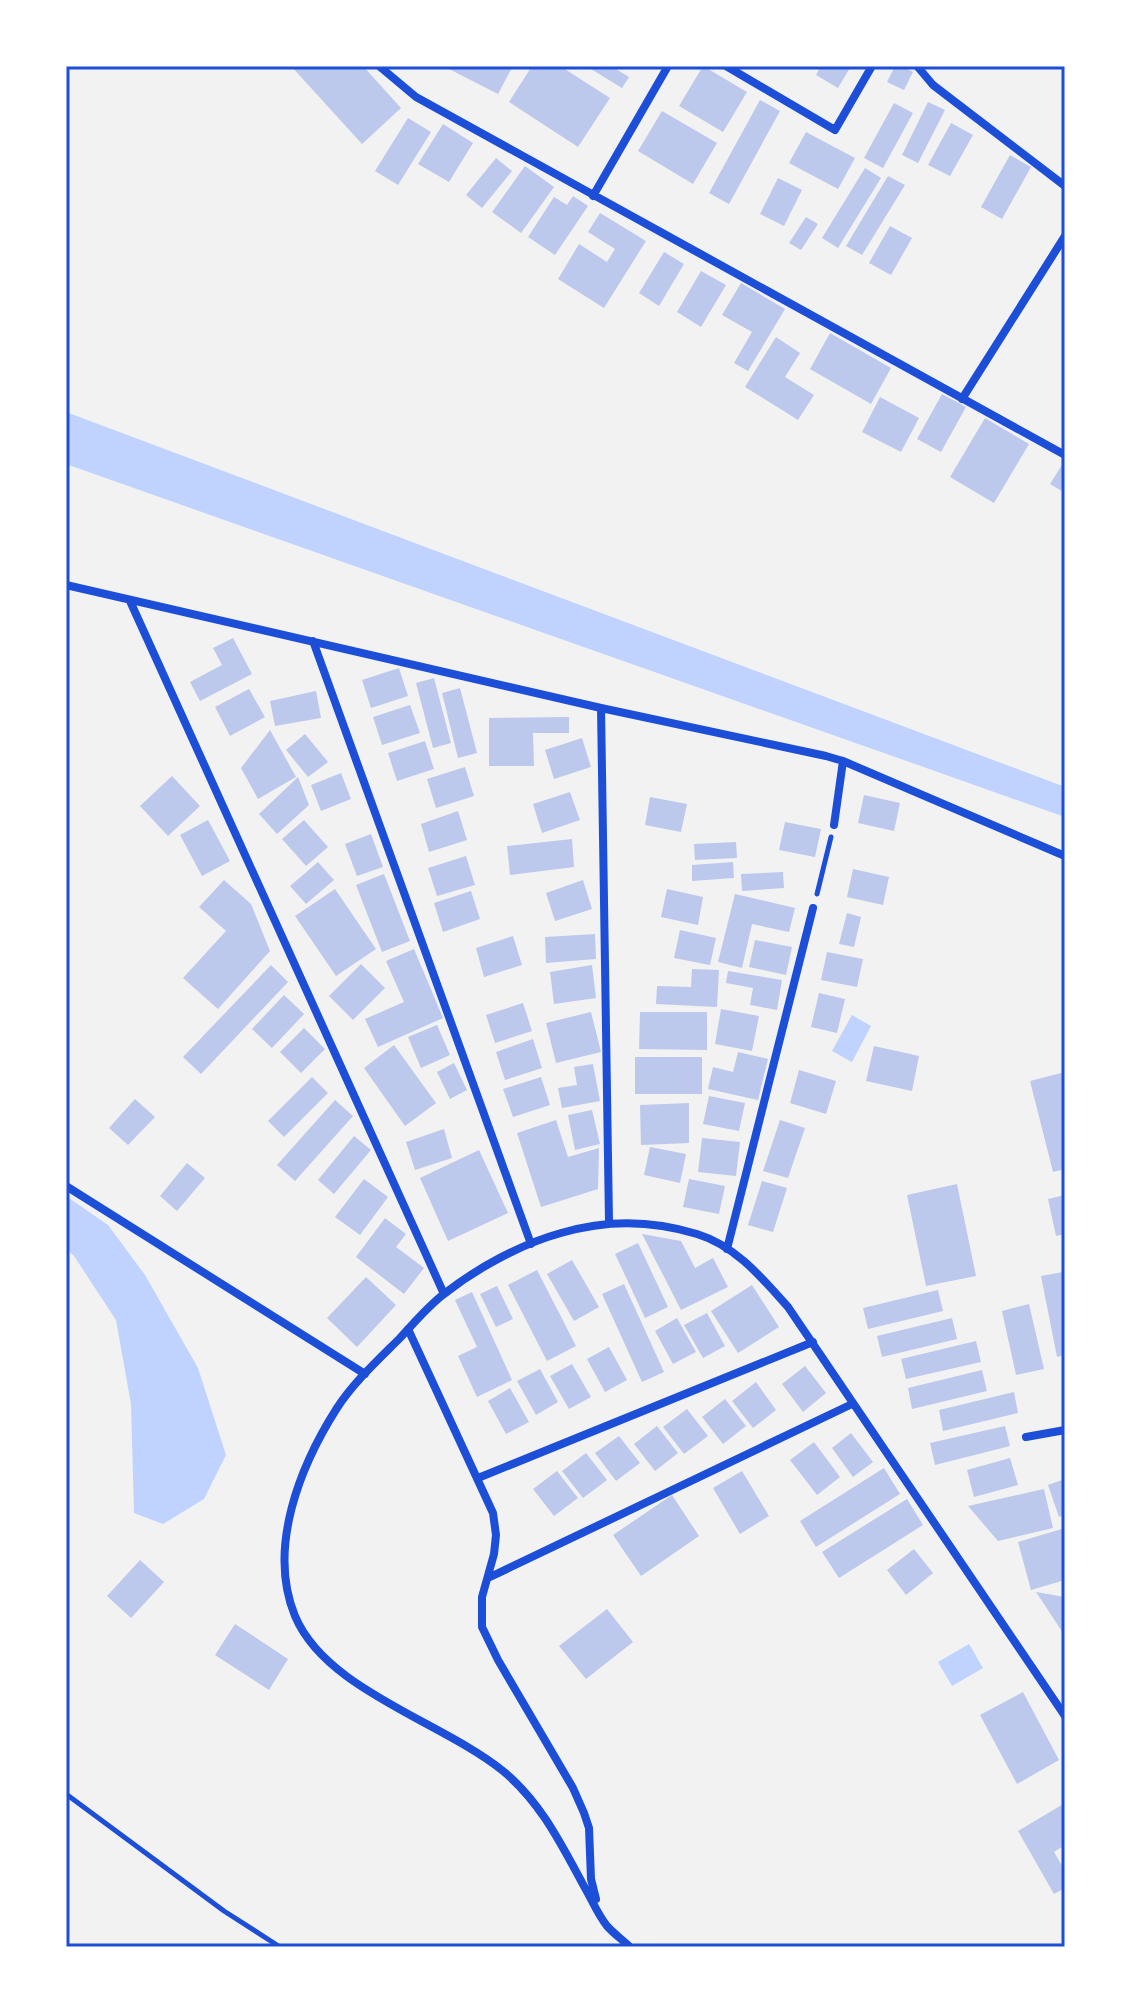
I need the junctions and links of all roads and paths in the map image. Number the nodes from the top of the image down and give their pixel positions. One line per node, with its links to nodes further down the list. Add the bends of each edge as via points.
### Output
1 (668, 66): 7 (street)
2 (726, 66): 3 (street, via 835,130)
3 (872, 66)
4 (917, 66): 6 (street, via 943,93)
5 (383, 68): 7 (street, via 416,97)
6 (1065, 186)
7 (593, 196): 9 (street)
8 (1065, 236): 9 (street)
9 (962, 399): 10 (street)
10 (1065, 455)
11 (66, 585): 12 (street)
12 (130, 601): 13 (street); 23 (street)
13 (313, 641): 14 (street); 21 (street)
14 (601, 708): 15 (street); 20 (street)
15 (843, 761): 16 (street); 17 (street)
16 (834, 825): 18 (path)
17 (1065, 856)
18 (813, 908): 22 (street)
19 (66, 1186): 26 (street)
20 (609, 1222): 21 (street); 22 (street, via 698,1234)
21 (531, 1244): 23 (street)
22 (727, 1249): 25 (street, via 765,1281)
23 (444, 1294): 24 (street)
24 (408, 1329): 26 (street); 30 (street)
25 (813, 1342): 27 (street); 30 (street)
26 (365, 1374): 34 (street, via 316,1443 293,1503 284,1551 294,1613 306,1638 337,1671 485,1757 531,1797)
27 (852, 1404): 31 (street); 32 (street)
28 (1065, 1430): 29 (street)
29 (1026, 1437)
30 (478, 1478): 31 (street, via 496,1535)
31 (488, 1578): 34 (street, via 482,1627 584,1813 592,1888)
32 (1065, 1716)
33 (66, 1794): 35 (path)
34 (607, 1925): 36 (street)
35 (280, 1947)
36 (630, 1947)

